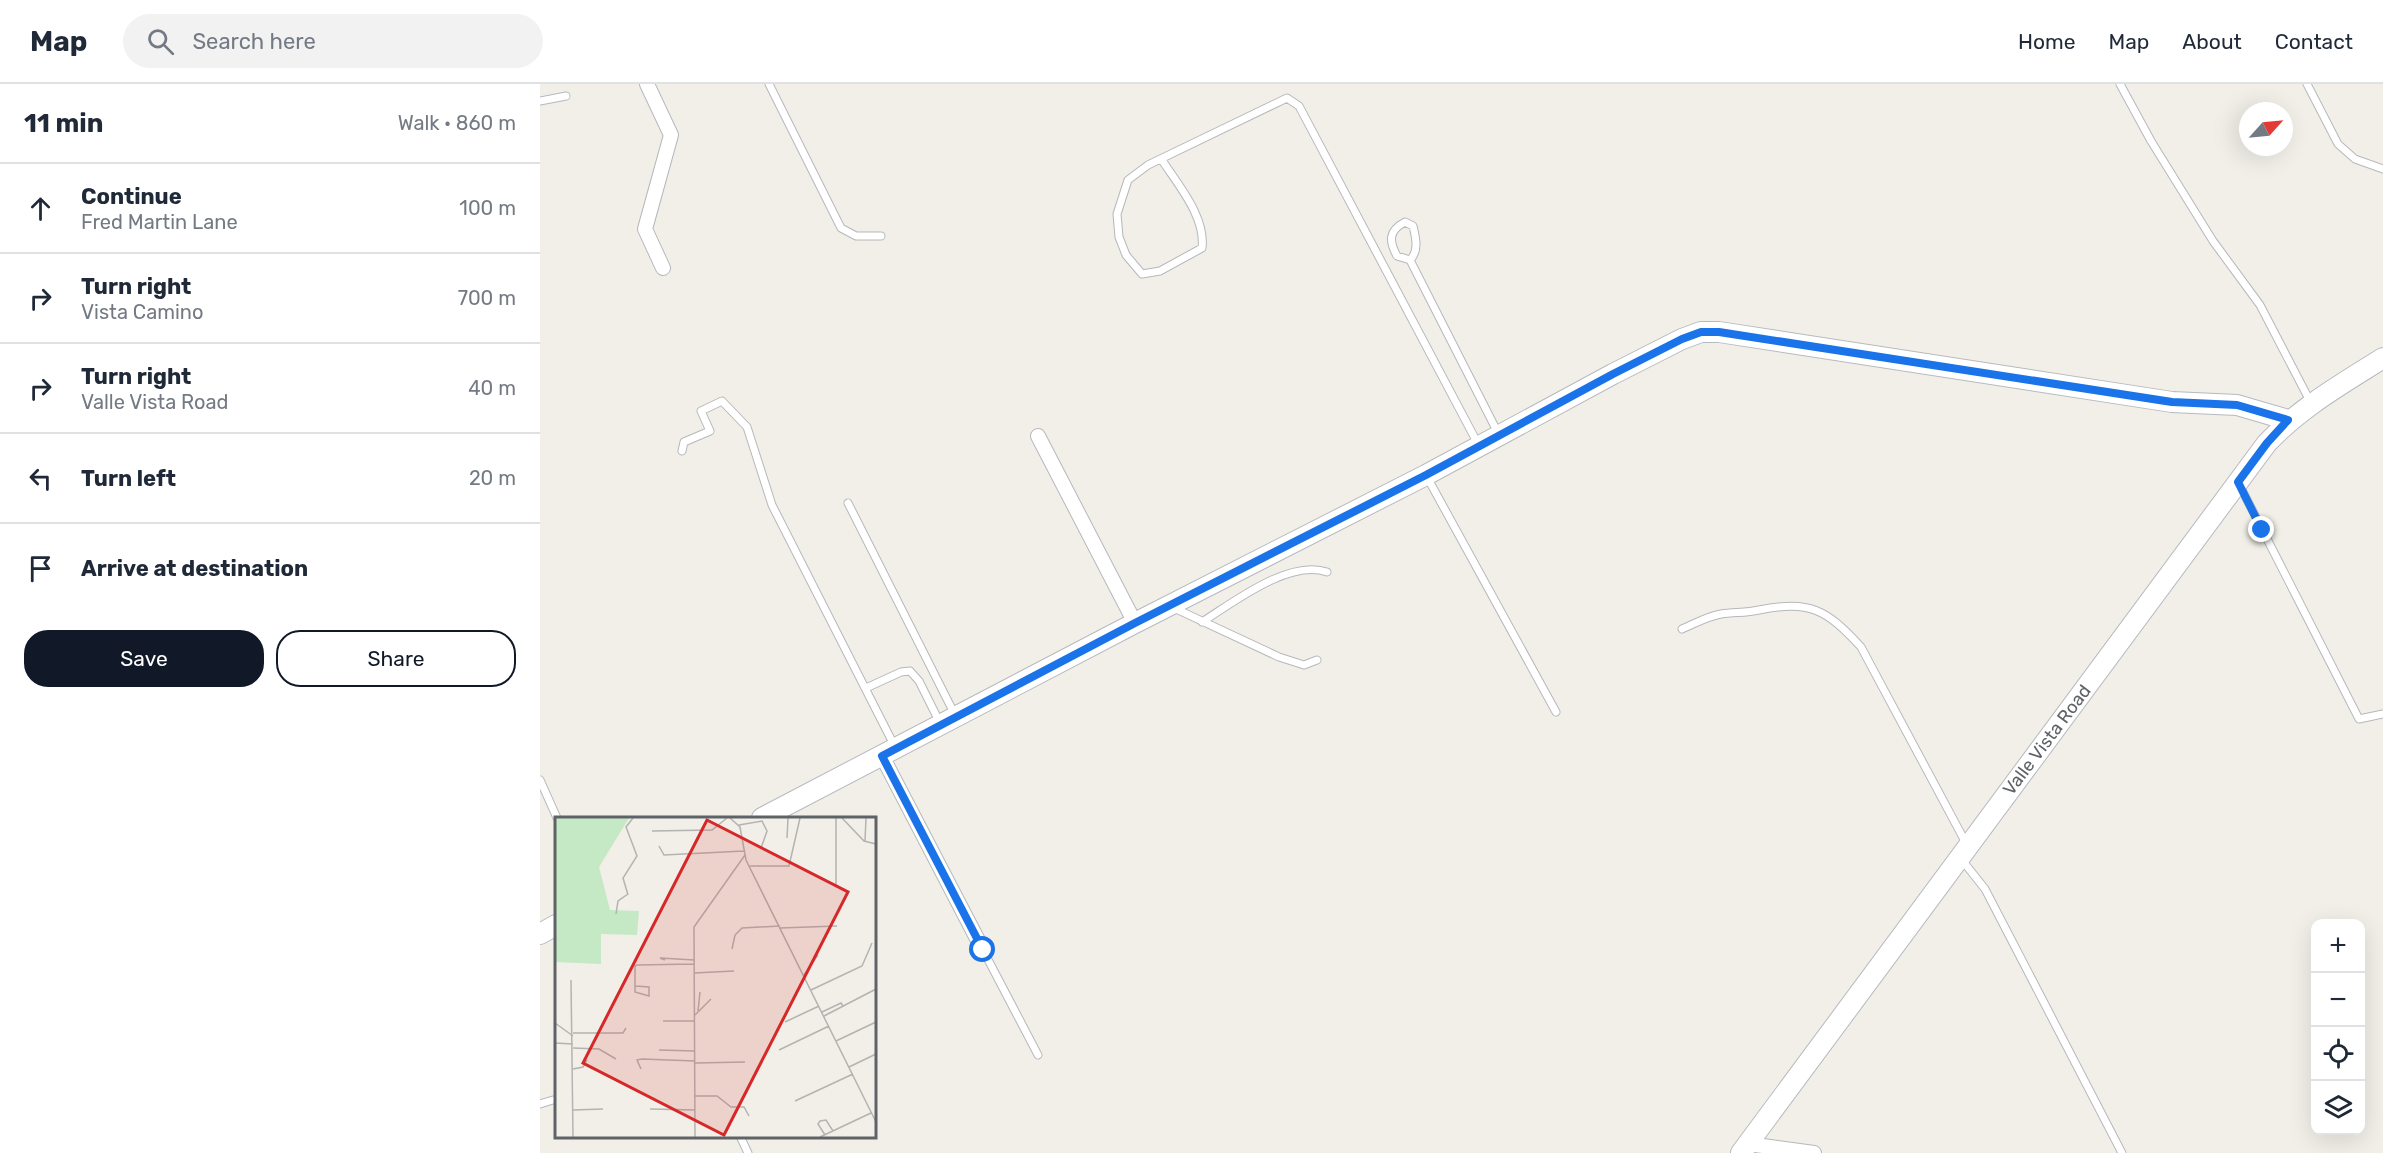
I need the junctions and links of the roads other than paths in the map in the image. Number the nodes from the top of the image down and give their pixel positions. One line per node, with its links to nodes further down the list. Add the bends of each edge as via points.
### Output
1 (647, 84): 11 (street, via 671,135 645,229)
2 (769, 84): 9 (lane, via 842,228 856,236)
3 (2120, 84): 13 (lane, via 2214,241 2260,305)
4 (2307, 84): 8 (lane, via 2338,144 2355,159)
5 (566, 96): 6 (lane)
6 (540, 101)
7 (1162, 160): 7 (lane, via 1128,180 1117,214 1126,255 1143,274 1160,271 1202,248 1204,237 1196,216); 17 (lane, via 1287,98 1299,106)
8 (2383, 169)
9 (881, 236)
10 (1410, 260): 10 (lane, via 1416,248 1415,236 1413,226 1405,222 1390,236 1391,245 1397,256); 16 (lane)
11 (663, 268)
12 (2383, 358): 13 (street, Valle Vista Road)
13 (2311, 403): 14 (street, Valle Vista Road)
14 (2288, 420): 16 (street, via 2237,405 2172,402 1701,332 1613,374); 20 (street, Valle Vista Road)
15 (1038, 436): 25 (street)
16 (1500, 436): 17 (street)
17 (1479, 447): 19 (street)
18 (682, 451): 28 (lane, via 684,442 710,431 700,411 722,400 747,427 772,505)
19 (1426, 475): 23 (street); 29 (lane)
20 (2238, 482): 30 (lane, via 2360,719); 36 (street, Valle Vista Road)
21 (848, 503): 31 (lane)
22 (1328, 572): 24 (lane, via 1301,570 1276,579)
23 (1169, 606): 24 (lane); 25 (street)
24 (1202, 622): 27 (lane, via 1279,657 1304,664)
25 (1135, 623): 31 (street)
26 (1682, 629): 36 (lane, via 1719,614 1780,605 1821,611 1841,626 1861,647)
27 (1317, 660)
28 (866, 688): 31 (lane, via 910,671); 32 (lane)
29 (1556, 712)
30 (2383, 714)
31 (948, 721): 32 (street)
32 (889, 753): 35 (street); 39 (street)
33 (540, 780): 34 (lane)
34 (556, 817)
35 (766, 817)
36 (1964, 852): 44 (street, Valle Vista Road); 47 (lane)
37 (555, 926): 38 (street)
38 (540, 934)
39 (983, 950): 40 (lane)
40 (1038, 1055)
41 (553, 1100): 42 (lane)
42 (540, 1104)
43 (740, 1138): 45 (lane)
44 (1745, 1148): 46 (street)
45 (748, 1153)
46 (1814, 1153)
47 (2122, 1153)

